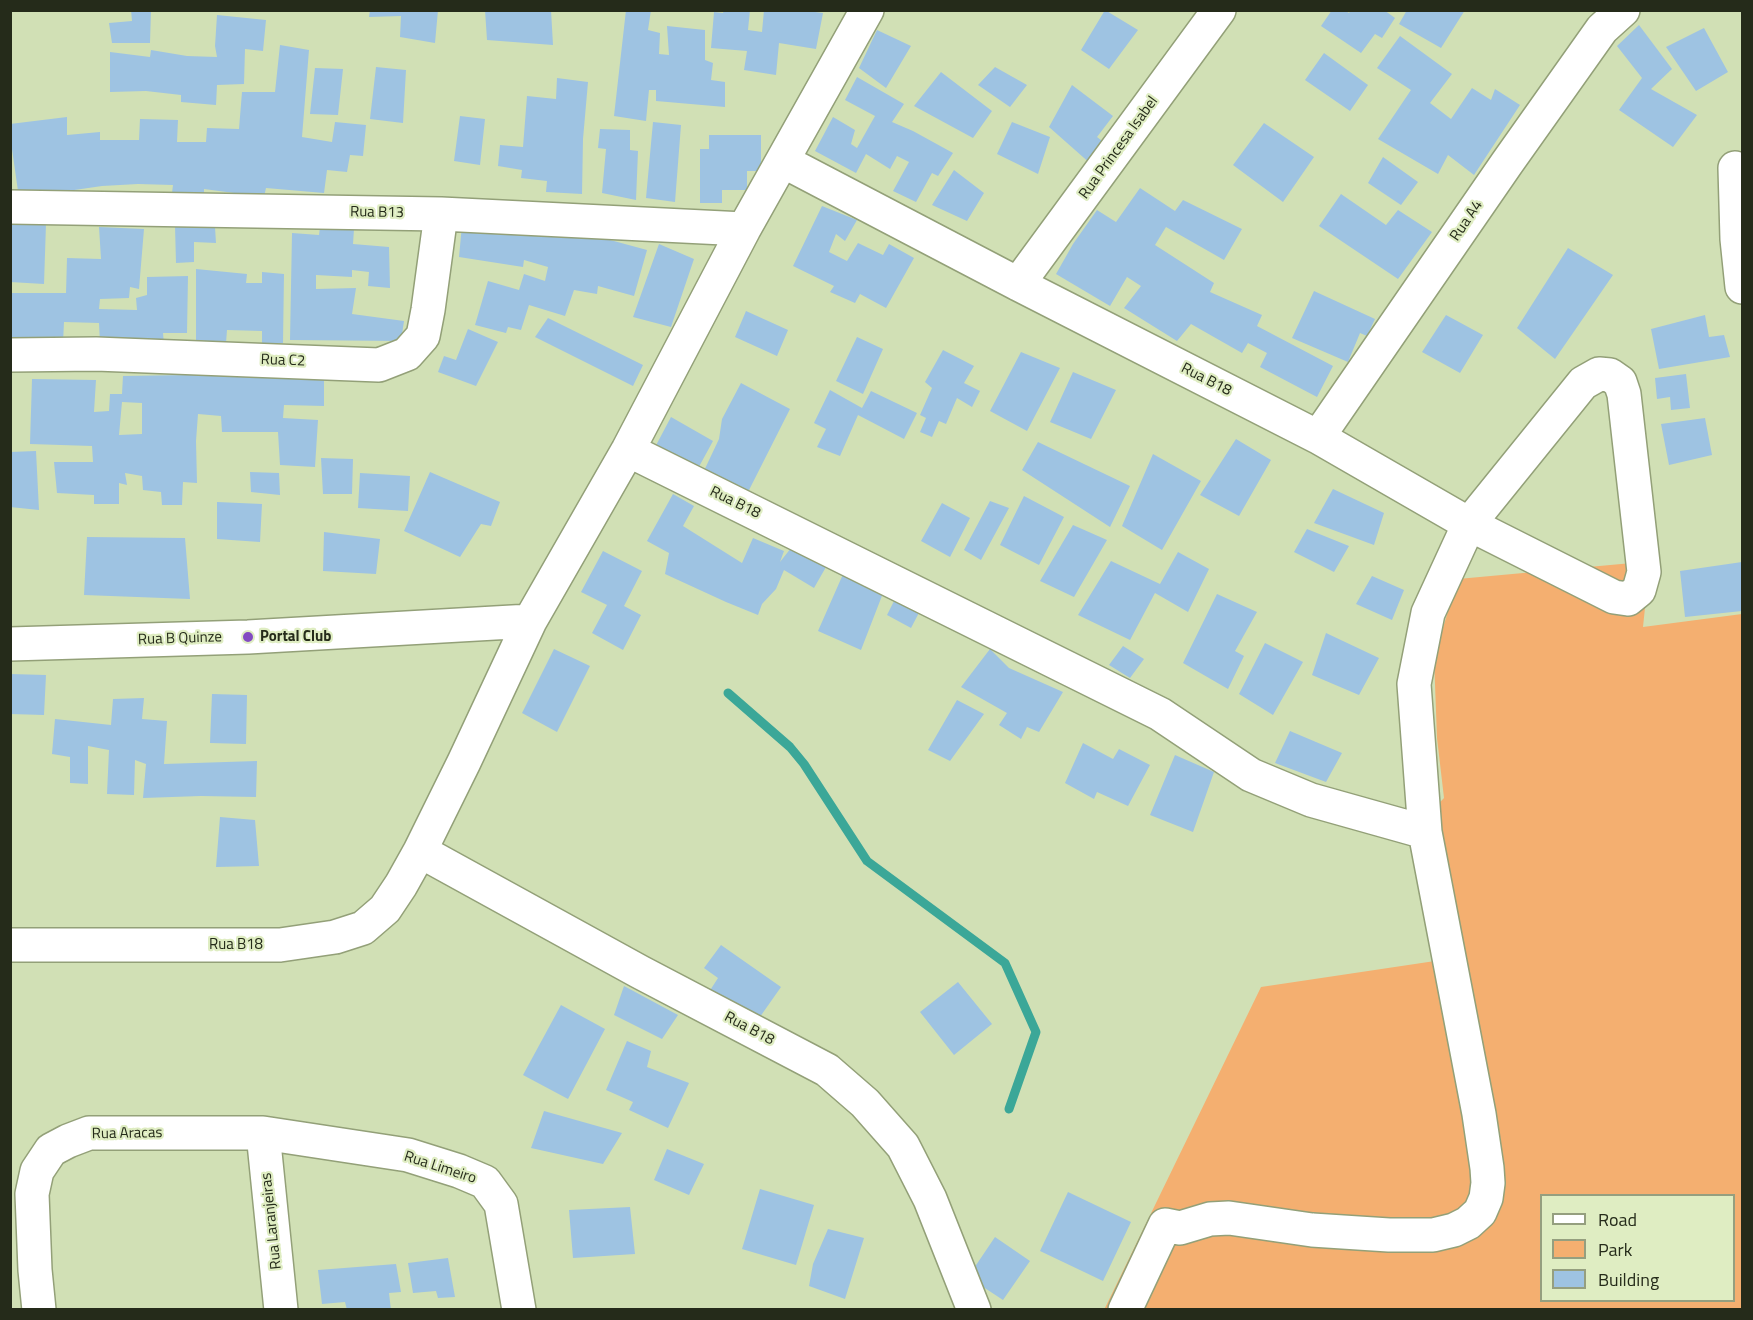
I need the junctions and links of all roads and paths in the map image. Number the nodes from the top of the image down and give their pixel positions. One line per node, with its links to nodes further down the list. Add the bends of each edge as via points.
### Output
1 (867, 10): 4 (street, Rua B18)
2 (1219, 10): 9 (street, Rua Princesa Isabel)
3 (1623, 10): 12 (street, Rua A4, via 1602,29)
4 (783, 160): 8 (street, Rua B18); 9 (street, Rua B18)
5 (1735, 168): 10 (street)
6 (10, 207): 7 (street, Rua B13)
7 (441, 214): 8 (street, Rua B13); 11 (street, Rua C2, via 423,336 407,354 379,365 96,354)
8 (744, 229): 13 (street, Rua B18)
9 (1018, 284): 12 (street, Rua B18)
10 (1743, 287)
11 (10, 355)
12 (1318, 437): 14 (street, Rua B18)
13 (628, 450): 15 (street, Rua B18); 17 (street, Rua B18, via 1160,714 1251,775 1311,800)
14 (1469, 524): 14 (street, Rua B18, via 1583,383 1599,374 1620,382 1644,572 1639,590 1628,599 1614,597); 17 (street, via 1428,613 1414,684)
15 (530, 621): 16 (street, Rua B Quinze, via 248,637); 18 (street, Rua B18)
16 (10, 644)
17 (1425, 832): 25 (street, via 1488,1168 1480,1212 1468,1223 1434,1235 1312,1230 1229,1218 1180,1228 1165,1225)
18 (420, 851): 19 (street, Rua B18, via 384,909 363,928 335,937 280,945); 24 (street, Rua B18, via 826,1070 865,1103 903,1146 930,1199)
19 (10, 945)
20 (263, 1133): 21 (street, Rua Aracas, via 89,1134 51,1150 37,1171 32,1194); 22 (street, Rua Laranjeiras); 23 (street, Rua Limeiro, via 408,1155 485,1182 501,1204)
21 (39, 1310)
22 (281, 1310)
23 (519, 1310)
24 (974, 1310)
25 (1125, 1310)

